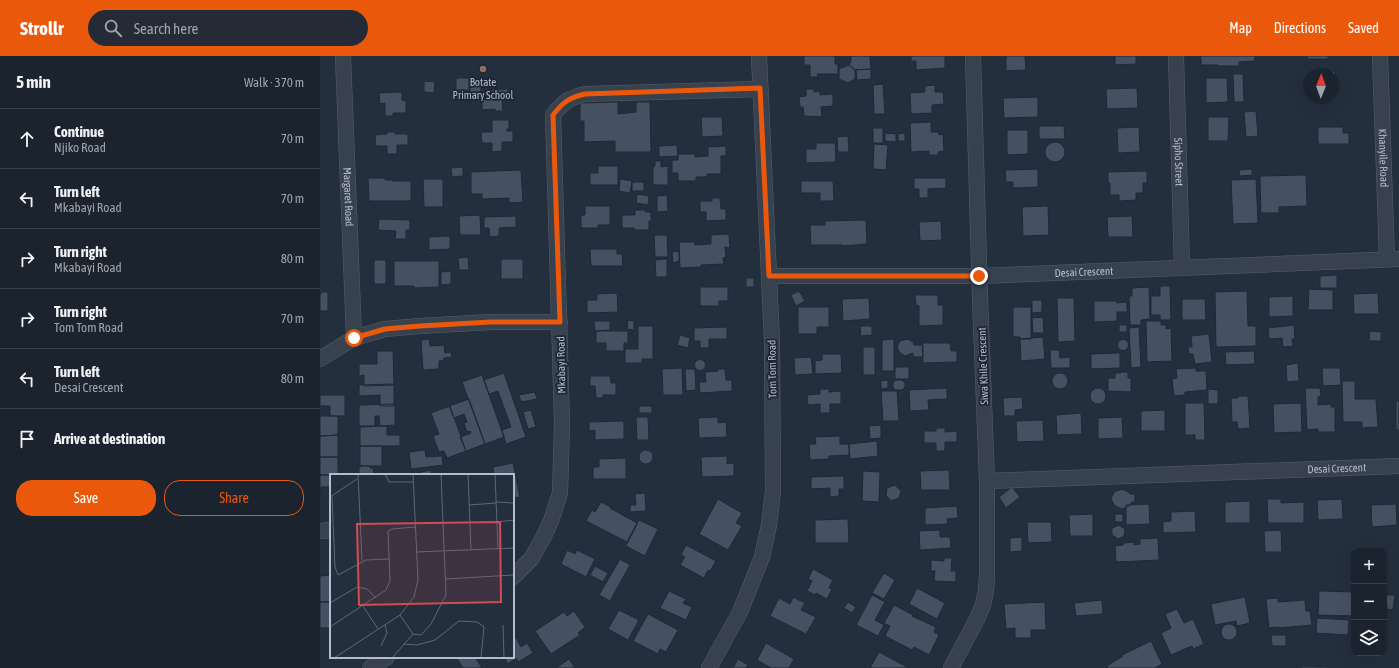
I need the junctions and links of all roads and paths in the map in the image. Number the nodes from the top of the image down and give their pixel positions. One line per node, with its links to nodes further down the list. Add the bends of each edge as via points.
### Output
1 (343, 56): 12 (street, Margaret Road)
2 (759, 56): 6 (street, Tom Tom Road)
3 (973, 56): 10 (street, Siwa Khile Crescent)
4 (1176, 56): 8 (street, Sipho Street)
5 (1380, 56): 7 (street, Khanyile Road)
6 (760, 88): 9 (street, Tom Tom Road); 11 (street, Mkabayi Road, via 585,94 572,97 562,104 553,115)
7 (1393, 259): 8 (street, Desai Crescent)
8 (1182, 268): 10 (street, Desai Crescent)
9 (769, 276): 10 (street, Desai Crescent); 21 (street, Tom Tom Road, via 773,491 769,525 762,557 740,612)
10 (979, 276): 15 (street, Siwa Khile Crescent)
11 (560, 322): 12 (street, via 420,326 385,329); 18 (street, Mkabayi Road, via 560,492 543,538 531,559)
12 (354, 338): 13 (street)
13 (320, 359)
14 (1399, 466): 15 (street, Desai Crescent)
15 (987, 480): 22 (street, Siwa Khile Crescent, via 986,591 977,620)
16 (330, 530): 17 (street)
17 (320, 531)
18 (514, 576)
19 (385, 658): 20 (street)
20 (370, 668)
21 (709, 668)
22 (951, 668)

